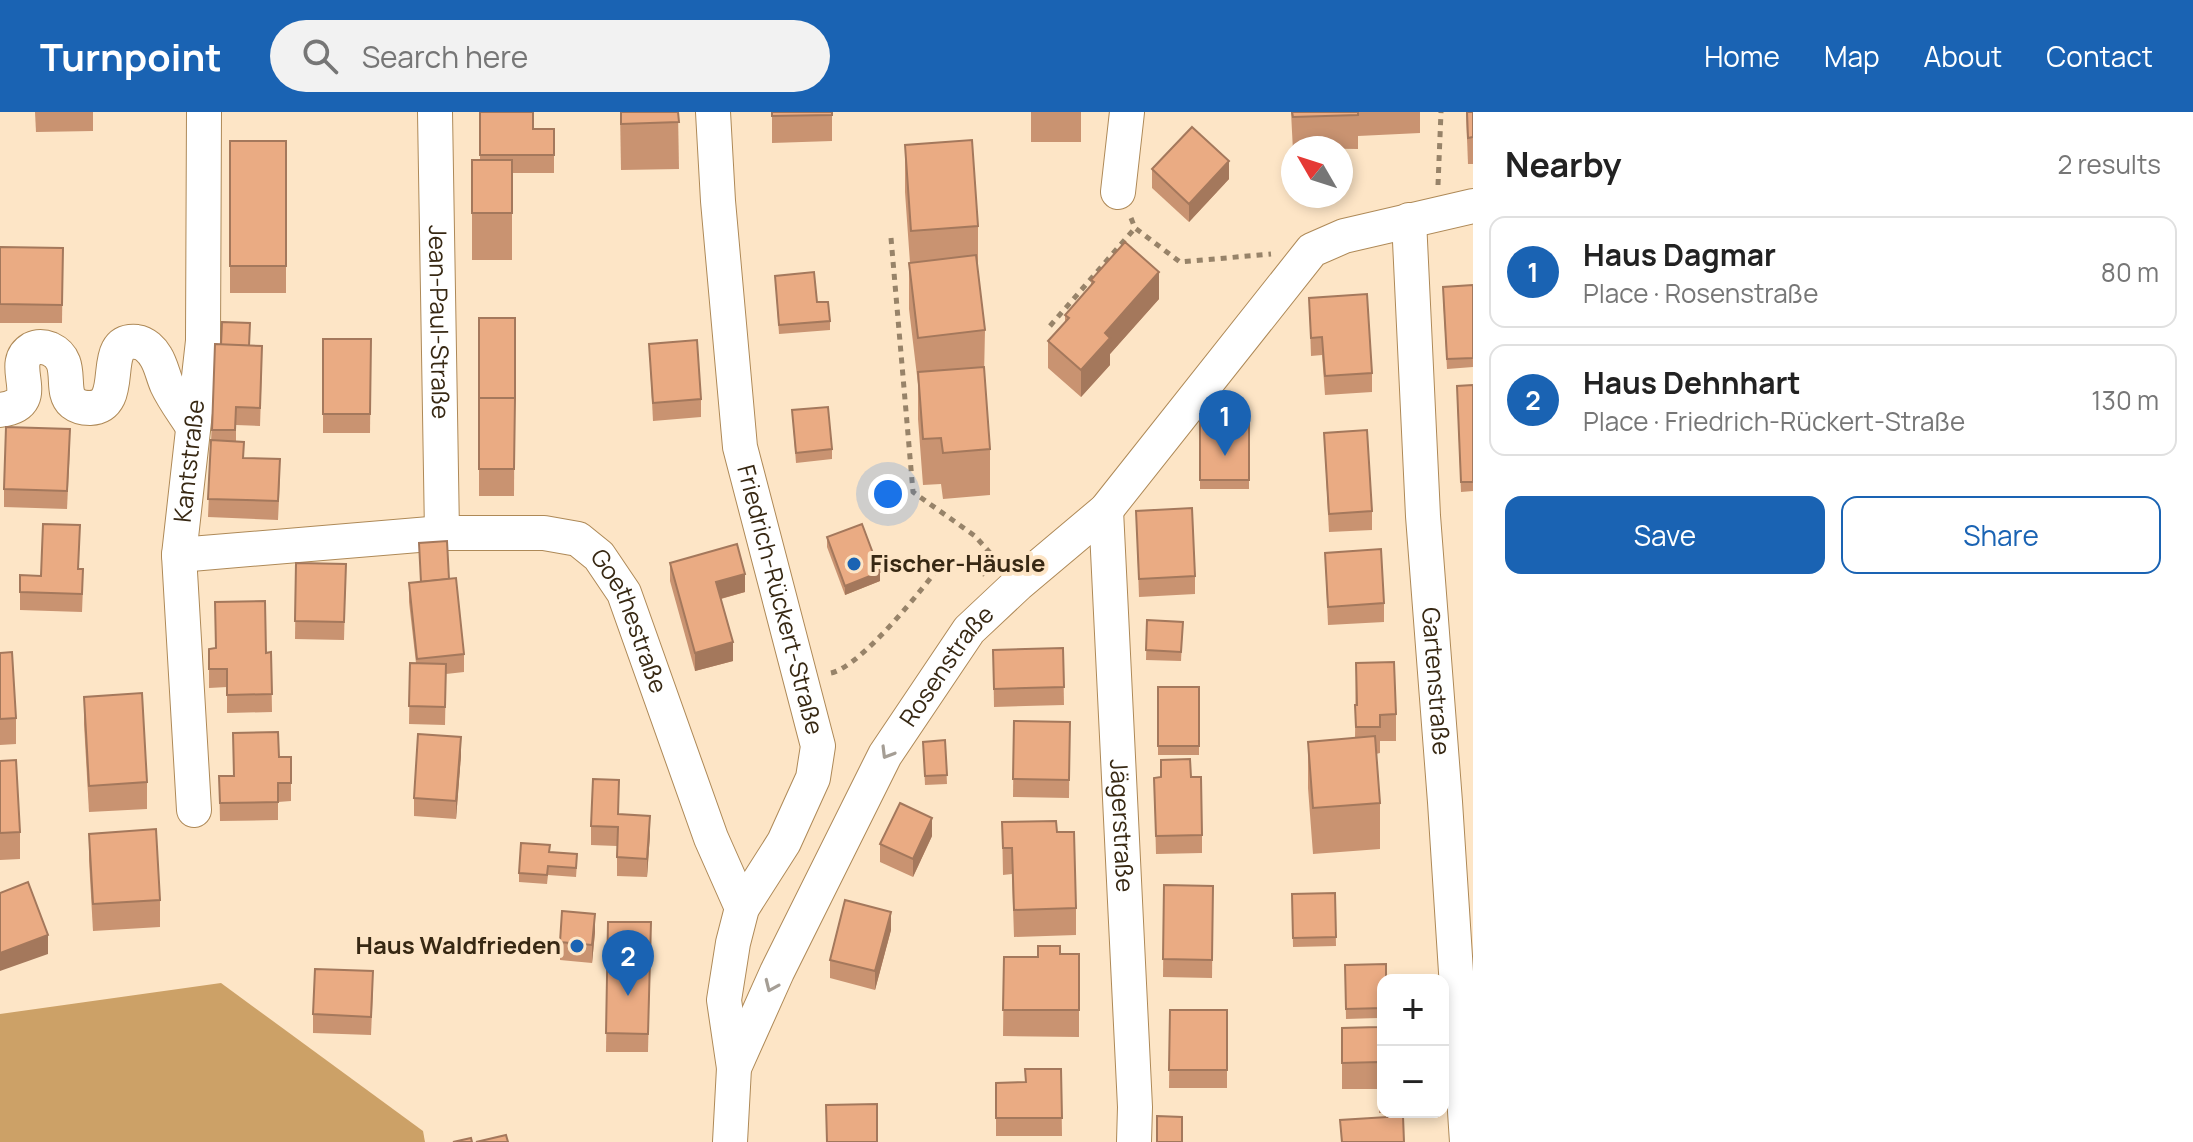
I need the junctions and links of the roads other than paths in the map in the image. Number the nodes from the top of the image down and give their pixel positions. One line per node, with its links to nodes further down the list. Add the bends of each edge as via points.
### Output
1 (204, 112): 9 (street, Kantstraße, via 203,341)
2 (435, 112): 11 (street, Jean-Paul-Straße)
3 (713, 112): 14 (street, Friedrich-Rückert-Straße, via 740,447 818,746 813,778 784,842)
4 (1127, 112): 5 (street)
5 (1118, 192)
6 (1473, 206): 7 (street, Rosenstraße)
7 (1423, 217): 10 (street, Rosenstraße, via 1344,236 1312,250); 18 (street, Gartenstraße, via 1423,516)
8 (0, 410): 9 (street, via 21,403 23,364 37,347 61,358 73,404 96,408 112,390 117,352 136,342 155,355)
9 (193, 427): 12 (street, Kantstraße)
10 (1106, 510): 15 (street, Rosenstraße, one-way to 15, via 969,630 885,755); 17 (street, Jägerstraße)
11 (442, 533): 12 (street, Goethestraße); 14 (street, Goethestraße, via 544,533 578,539 599,556 624,593 711,838)
12 (179, 555): 13 (street, Kantstraße)
13 (194, 810)
14 (742, 908): 15 (street, Friedrich-Rückert-Straße, via 724,1000)
15 (734, 1068): 16 (street, Rosenstraße)
16 (730, 1142)
17 (1134, 1142)
18 (1467, 1142)

